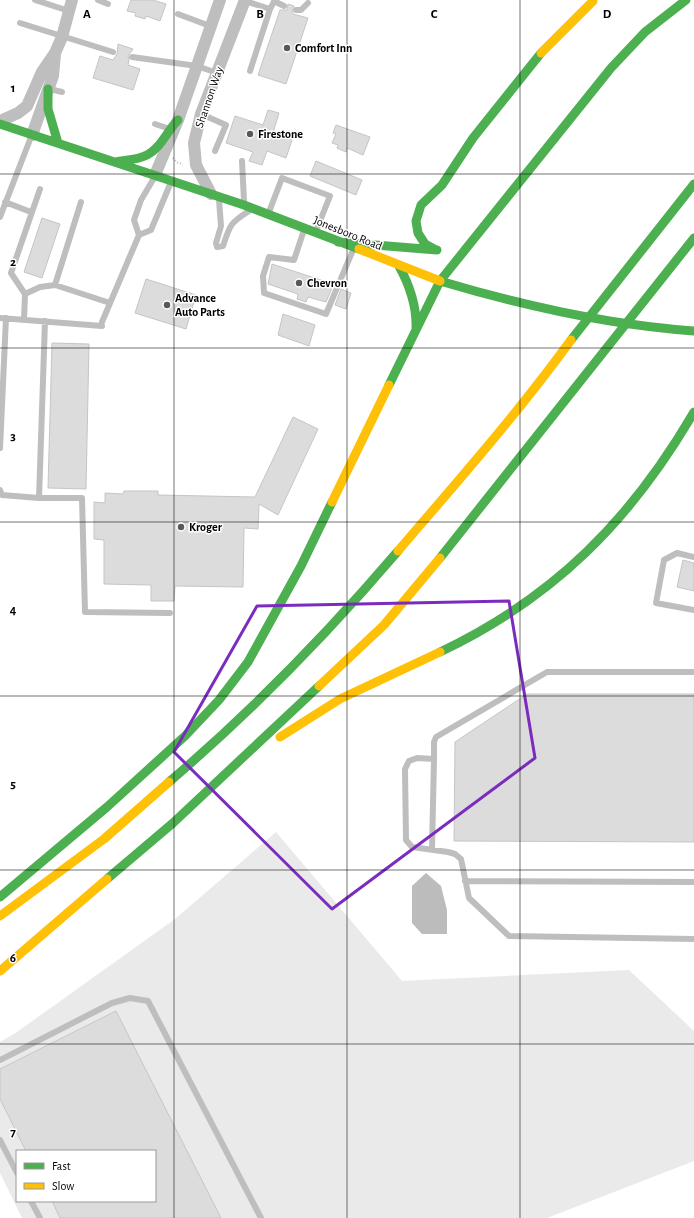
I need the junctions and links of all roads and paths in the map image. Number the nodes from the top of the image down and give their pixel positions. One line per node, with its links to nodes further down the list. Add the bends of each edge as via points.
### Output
1 (35, 0): 11 (lane)
2 (98, 0): 10 (lane)
3 (220, 0): 17 (street, Shannon Way)
4 (245, 0): 13 (lane); 24 (street, Shannon Way)
5 (300, 0): 9 (lane)
6 (593, 0): 56 (main road, via 543,51 473,138 442,185 420,205 416,221 418,233 425,244)
7 (686, 0): 54 (main road, via 645,32 610,68)
8 (275, 1): 12 (lane); 13 (lane)
9 (308, 2): 14 (lane, via 301,10)
10 (108, 4)
11 (70, 6): 18 (street)
12 (284, 6)
13 (270, 9): 23 (lane)
14 (296, 10)
15 (178, 14): 17 (lane)
16 (20, 23): 18 (lane)
17 (210, 26): 22 (street, Shannon Way)
18 (62, 37): 19 (lane); 20 (street)
19 (112, 52)
20 (55, 53): 25 (street, via 53,76); 28 (street, via 42,72 23,110)
21 (132, 57): 22 (lane)
22 (197, 66): 24 (lane); 30 (street, Shannon Way)
23 (250, 71)
24 (217, 74): 27 (street, Shannon Way)
25 (48, 89): 26 (lane); 31 (street); 32 (main road, via 48,109)
26 (62, 92)
27 (201, 114): 33 (lane, via 226,125); 42 (street, Shannon Way, via 194,143 196,166)
28 (0, 122): 31 (main road, Jonesboro Road)
29 (155, 124): 30 (lane)
30 (173, 126): 36 (main road, via 149,154); 38 (street, Shannon Way)
31 (32, 135): 32 (main road, Jonesboro Road); 44 (lane)
32 (58, 143): 36 (main road, Jonesboro Road)
33 (216, 150)
34 (173, 158): 37 (path)
35 (242, 161): 45 (lane)
36 (116, 162): 38 (main road, Jonesboro Road)
37 (184, 164)
38 (155, 175): 39 (main road, Jonesboro Road); 51 (lane, via 141,200 134,220)
39 (172, 180): 42 (main road, Jonesboro Road); 51 (lane, via 151,230)
40 (694, 184): 81 (main road, via 493,438 310,650 200,756 104,839)
41 (40, 189): 46 (lane)
42 (215, 195): 45 (main road, Jonesboro Road); 45 (lane, via 221,226 217,247 223,246 229,226)
43 (81, 202): 59 (lane)
44 (3, 204): 46 (lane); 48 (lane)
45 (249, 207): 47 (main road, Jonesboro Road)
46 (31, 212): 60 (lane, via 11,273)
47 (268, 214): 49 (main road, Jonesboro Road); 50 (lane, via 282,178 330,196)
48 (0, 217)
49 (304, 228): 50 (main road, Jonesboro Road); 55 (lane, via 294,260 269,257 263,276 264,293 326,314)
50 (316, 233): 53 (main road, Jonesboro Road)
51 (139, 236): 61 (lane)
52 (694, 238): 76 (main road, via 468,524 384,625)
53 (338, 242): 55 (main road, Jonesboro Road); 56 (main road)
54 (471, 242): 56 (main road, via 452,250); 58 (main road)
55 (354, 248): 57 (main road, Jonesboro Road)
56 (436, 250)
57 (399, 266): 58 (main road, Jonesboro Road); 65 (main road, via 417,308)
58 (440, 281): 65 (main road); 66 (main road, Jonesboro Road, via 529,306 603,322)
59 (55, 285): 60 (lane, via 40,287); 61 (lane)
60 (25, 294): 63 (lane)
61 (110, 303): 64 (lane, via 102,324)
62 (3, 318): 63 (lane); 68 (lane)
63 (24, 320): 64 (lane)
64 (46, 321): 70 (lane)
65 (416, 330): 80 (main road, via 301,566 248,662 219,700 185,736 107,807)
66 (694, 331)
67 (694, 412): 76 (main road, via 677,445 644,492 606,535 557,580 469,638 347,695)
68 (0, 448)
69 (0, 490): 70 (lane, via 2,495)
70 (39, 498): 73 (lane, via 82,498 85,612)
71 (694, 557): 72 (lane, via 677,553 664,560 656,603)
72 (694, 610)
73 (170, 613)
74 (694, 672): 75 (lane, via 547,672 436,737)
75 (434, 759): 77 (lane); 77 (lane, via 417,758 409,761 405,769 406,840 412,847)
76 (238, 763): 83 (main road, via 173,823)
77 (432, 849): 78 (lane, via 455,854 461,859)
78 (465, 881): 79 (lane); 82 (lane, via 469,898 512,937)
79 (694, 882)
80 (0, 897)
81 (0, 916)
82 (694, 939)
83 (0, 970)
84 (0, 1060): 89 (lane, via 112,1003 130,998 148,1001)
85 (0, 1140): 86 (lane)
86 (16, 1171)
87 (32, 1202): 88 (lane)
88 (40, 1218)
89 (261, 1218)

